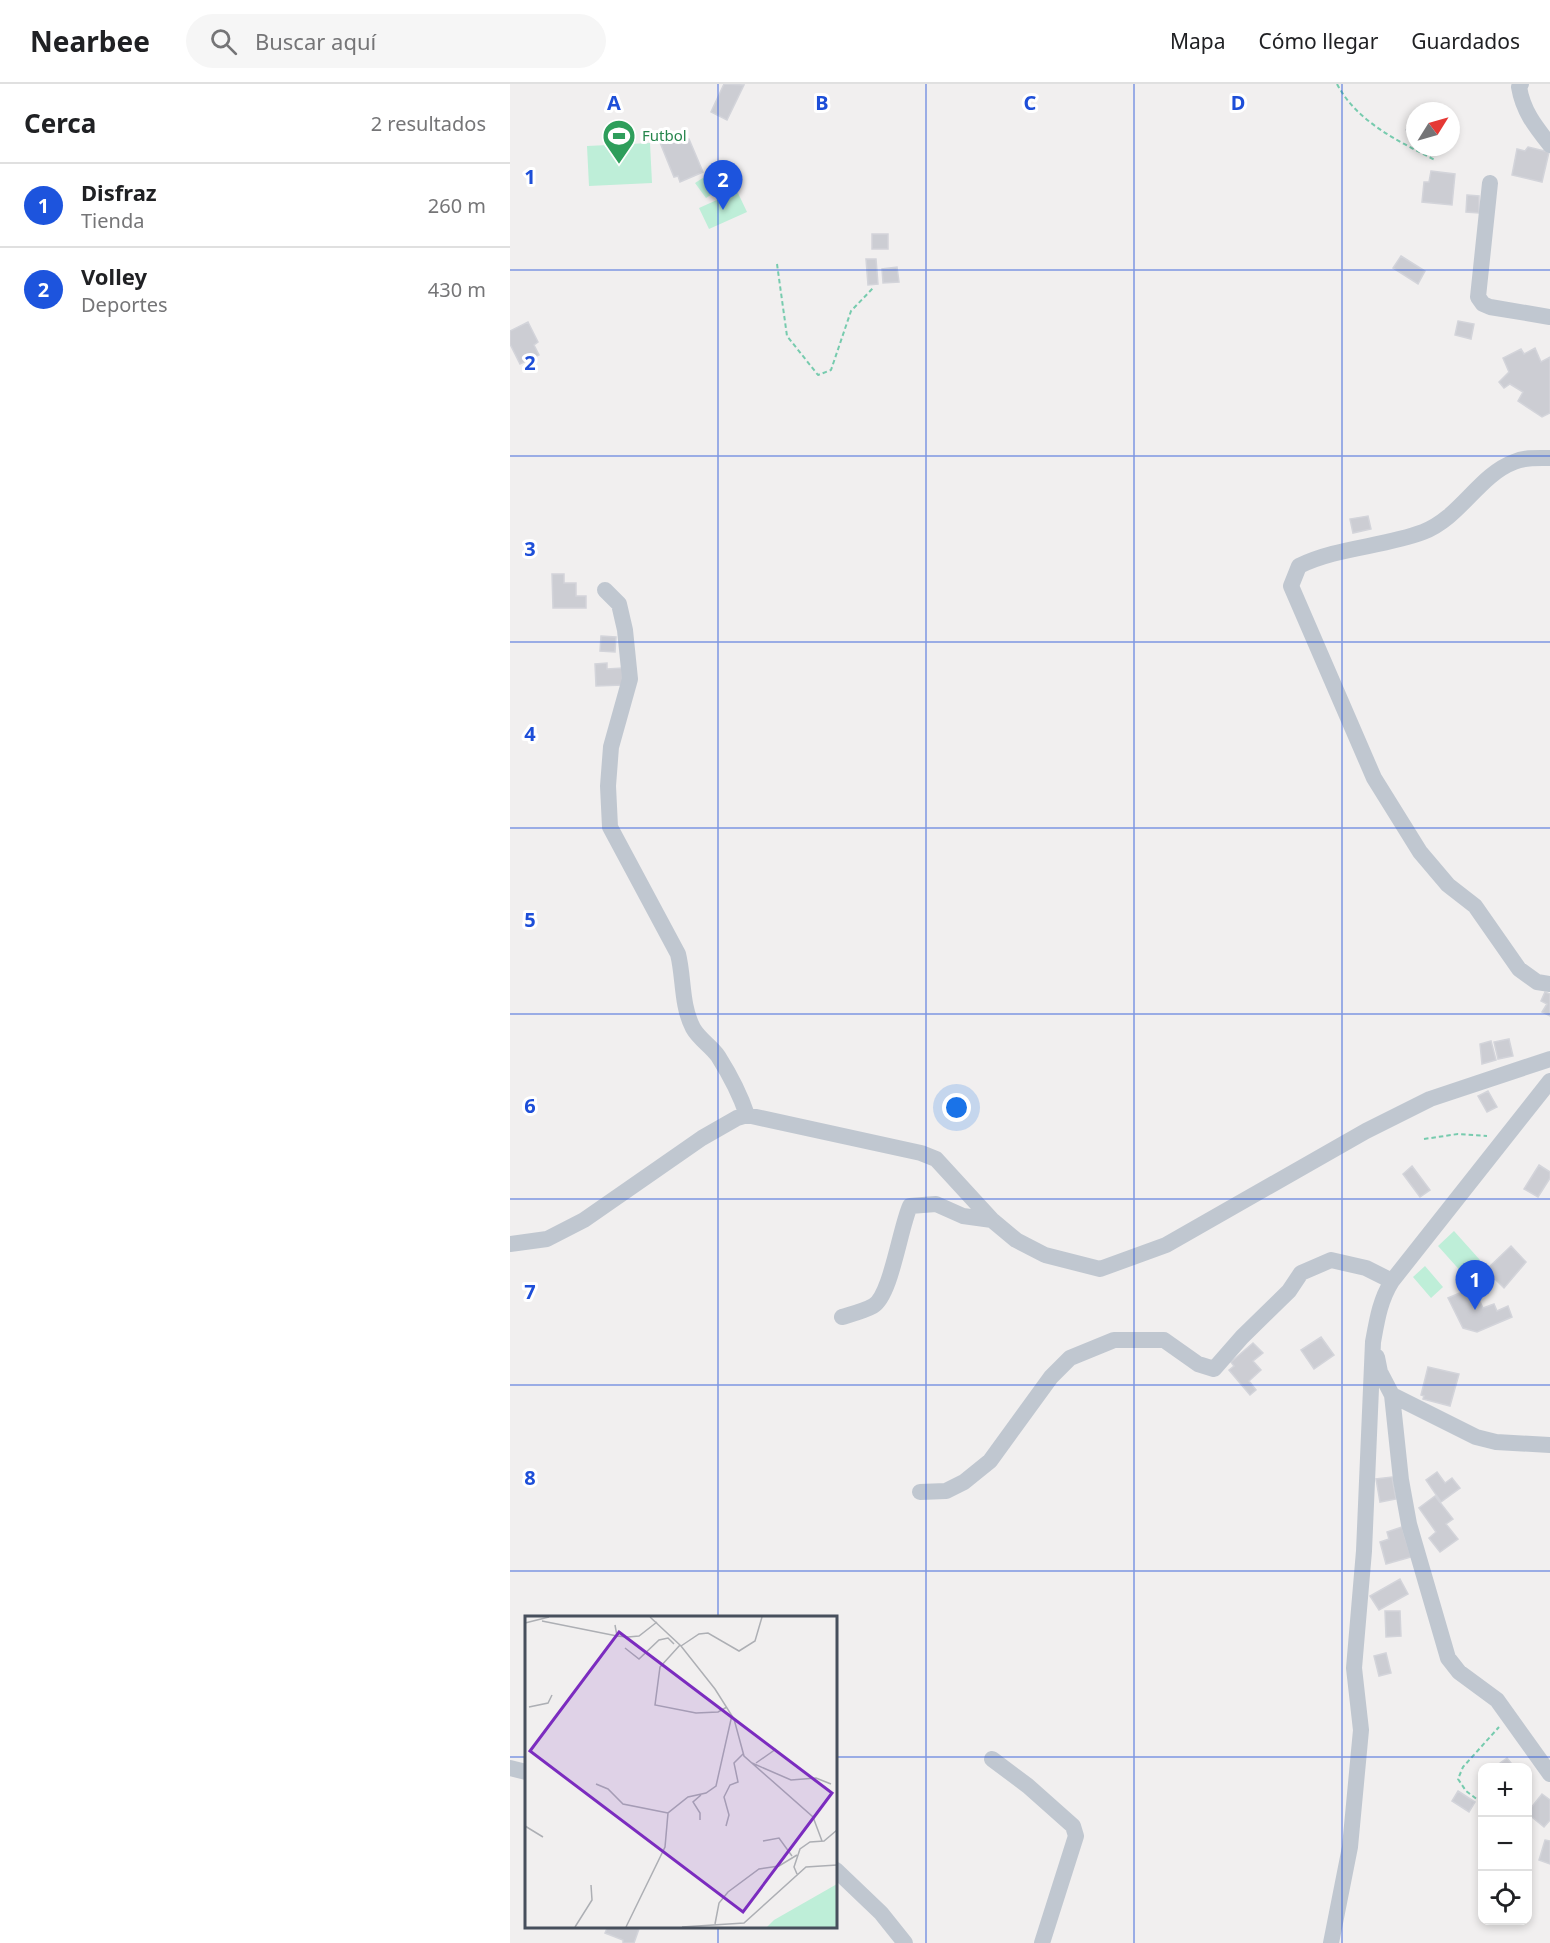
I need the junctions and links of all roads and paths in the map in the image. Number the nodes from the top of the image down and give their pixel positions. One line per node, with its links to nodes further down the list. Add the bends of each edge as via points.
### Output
1 (1337, 84): 4 (path, via 1378,129)
2 (1519, 85): 3 (street, via 1528,118)
3 (1550, 145)
4 (1435, 160)
5 (1490, 183): 8 (street, via 1478,297 1490,307)
6 (777, 264): 7 (path, via 786,336 818,375 831,370 851,310)
7 (874, 287)
8 (1550, 317)
9 (1550, 459): 11 (street, via 1527,458 1501,468 1451,516 1423,532 1318,557 1299,566 1291,586 1374,778 1420,852 1448,885 1475,906 1519,969 1537,982)
10 (605, 590): 14 (street, via 620,604 630,679 611,747 610,827 678,954 684,1002 693,1029 717,1055 740,1093)
11 (1550, 984)
12 (1550, 1059): 17 (street, via 1430,1100 1366,1131 1166,1245 1100,1269 1045,1255 1016,1240)
13 (1550, 1081): 16 (street)
14 (747, 1115): 17 (street, via 936,1159); 18 (street, via 702,1138 584,1220 547,1239)
15 (1424, 1139): 16 (path, via 1481,1134)
16 (1504, 1141): 19 (street)
17 (992, 1220): 20 (street, via 963,1216 936,1204 910,1206 884,1293 875,1305)
18 (510, 1244)
19 (1392, 1281): 21 (street, via 1383,1294); 24 (street, via 1366,1268 1331,1260 1301,1273 1214,1370 1198,1364 1164,1340 1114,1340 1070,1358 1051,1377 990,1461 946,1491)
20 (842, 1317)
21 (1373, 1342): 22 (street, via 1380,1372); 34 (street, via 1364,1551 1354,1668 1361,1730 1350,1847)
22 (1392, 1395): 23 (street, via 1476,1437); 25 (street, via 1409,1524 1448,1658)
23 (1550, 1445)
24 (920, 1492)
25 (1503, 1708): 29 (street); 30 (path, via 1504,1721 1463,1767 1458,1779)
26 (992, 1759): 33 (street, via 1073,1826 1076,1836)
27 (510, 1768): 28 (street)
28 (525, 1772)
29 (1550, 1774)
30 (1478, 1800)
31 (837, 1871): 32 (street, via 881,1913)
32 (905, 1943)
33 (1042, 1943)
34 (1331, 1943)

